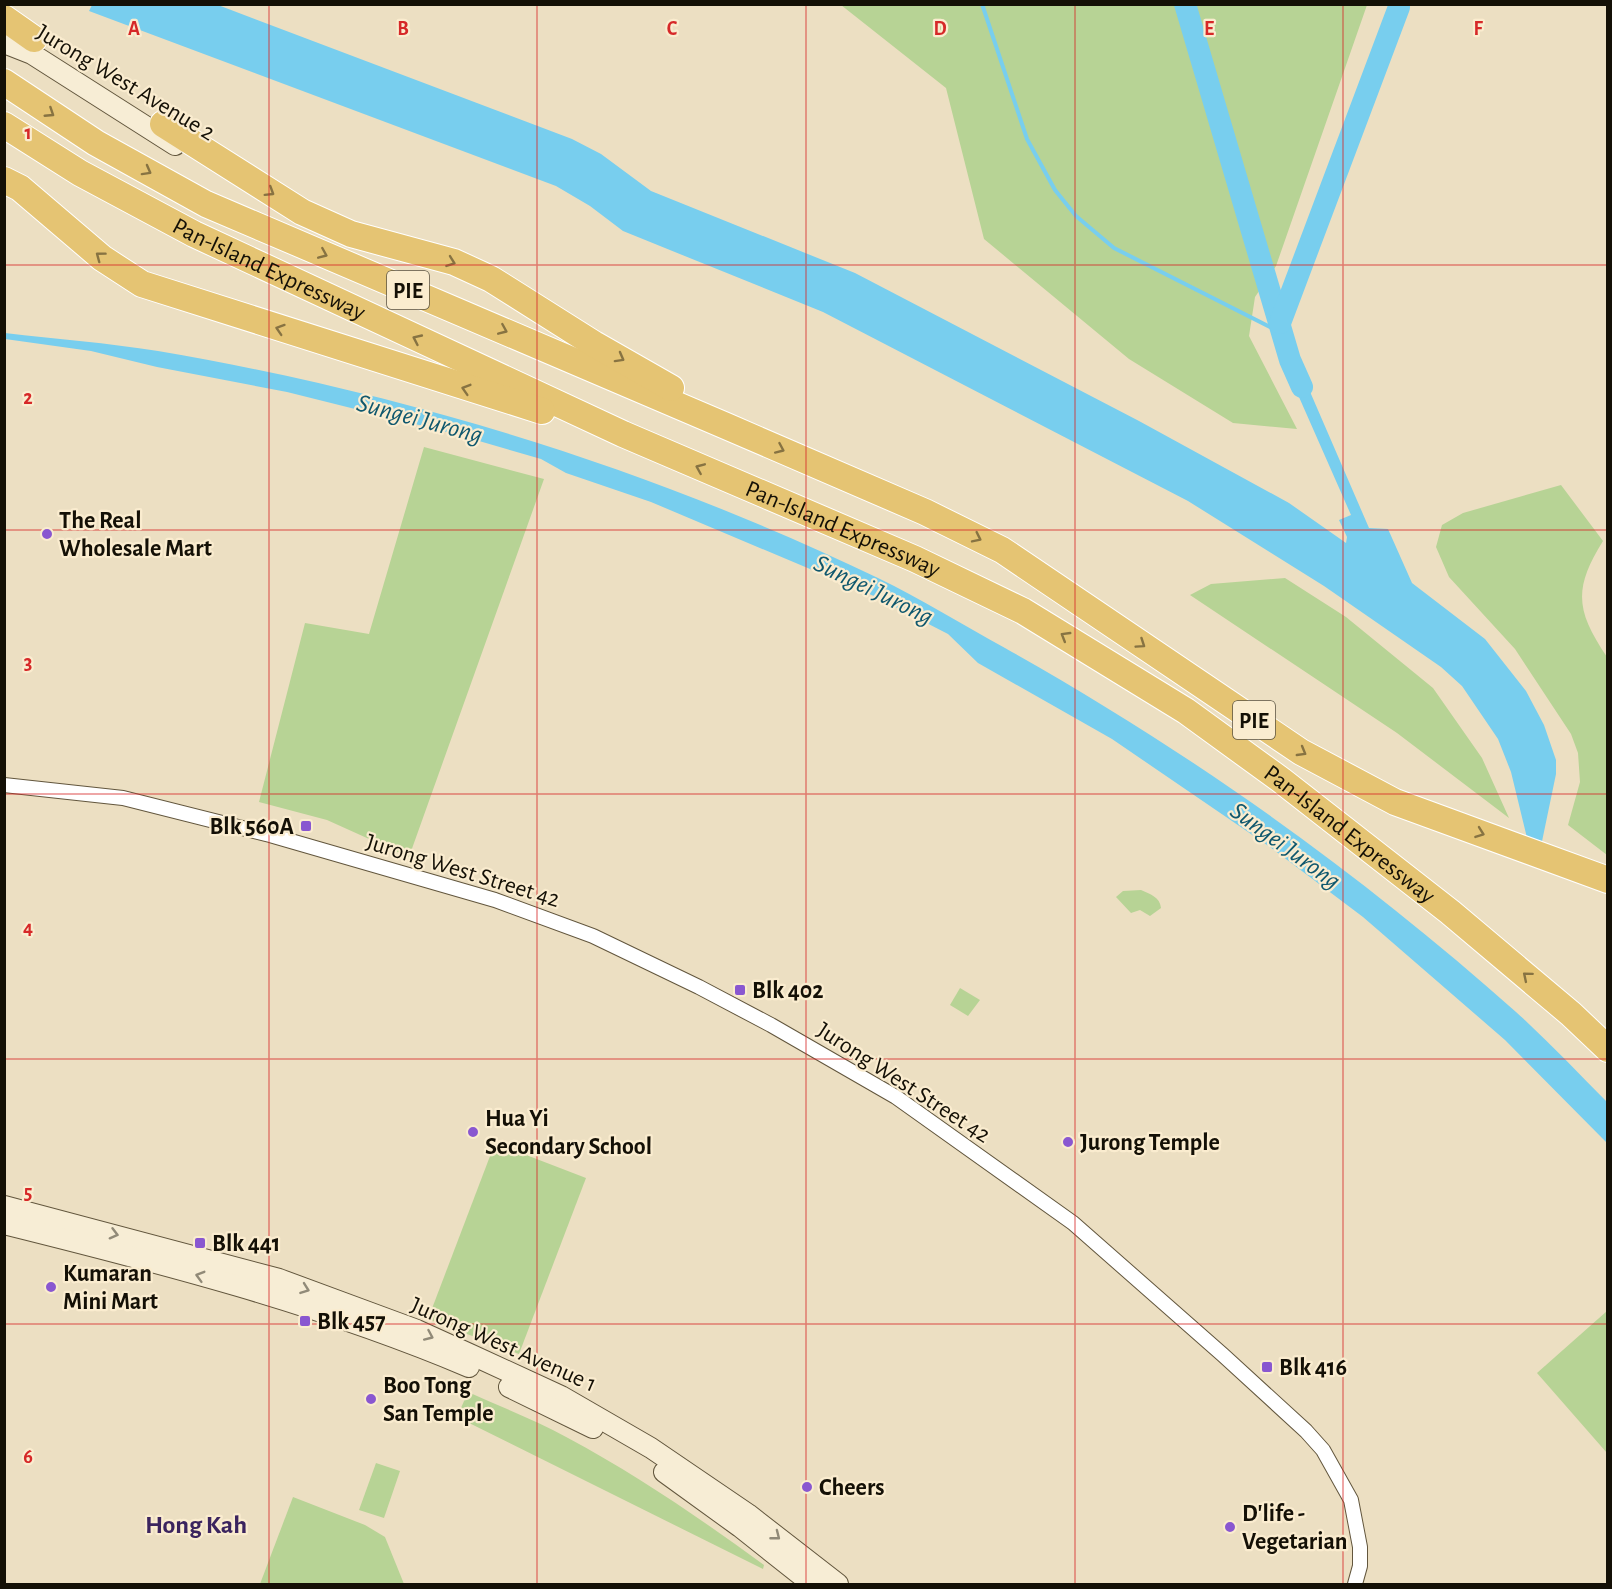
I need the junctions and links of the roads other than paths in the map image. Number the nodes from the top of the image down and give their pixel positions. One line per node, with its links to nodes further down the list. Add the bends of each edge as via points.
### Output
1 (4, 18): 3 (highway)
2 (4, 27): 3 (street, Jurong West Avenue 2)
3 (34, 39): 6 (street, Jurong West Avenue 2)
4 (4, 43): 8 (street, Jurong West Avenue 2, via 32,54 196,159)
5 (4, 82): 10 (highway, Pan-Island Expressway / PIE, one-way to 10, via 96,143 206,204)
6 (163, 124): 8 (highway)
7 (4, 125): 11 (highway, Pan-Island Expressway / PIE, one-way to 7, via 194,234 80,173)
8 (221, 161): 10 (highway, one-way to 10, via 302,212 351,234 454,262 491,279 655,377)
9 (4, 180): 11 (highway, one-way to 9, via 458,386 142,284 102,258 20,188)
10 (726, 426): 13 (highway, Pan-Island Expressway / PIE, one-way to 13, via 925,512 1002,550 1301,752 1395,802)
11 (622, 434): 14 (highway, Pan-Island Expressway / PIE, one-way to 11, via 1450,912 1281,780 1114,665 1023,611 915,559)
12 (4, 785): 21 (street, Jurong West Street 42, via 123,798 270,835 495,900 593,936 699,987 896,1097 1073,1223 1306,1431 1328,1459 1351,1500 1360,1547)
13 (1608, 880)
14 (1571, 1014): 15 (highway, Pan-Island Expressway / PIE); 16 (highway)
15 (1608, 1049)
16 (1608, 1061)
17 (4, 1206): 20 (street, Jurong West Avenue 1, one-way to 20, via 279,1280 417,1330 561,1396 651,1448 748,1514)
18 (4, 1224): 19 (street, Jurong West Avenue 1, one-way to 18, via 679,1482 609,1436 467,1366 257,1292)
19 (812, 1584)
20 (838, 1584)
21 (1355, 1584)

